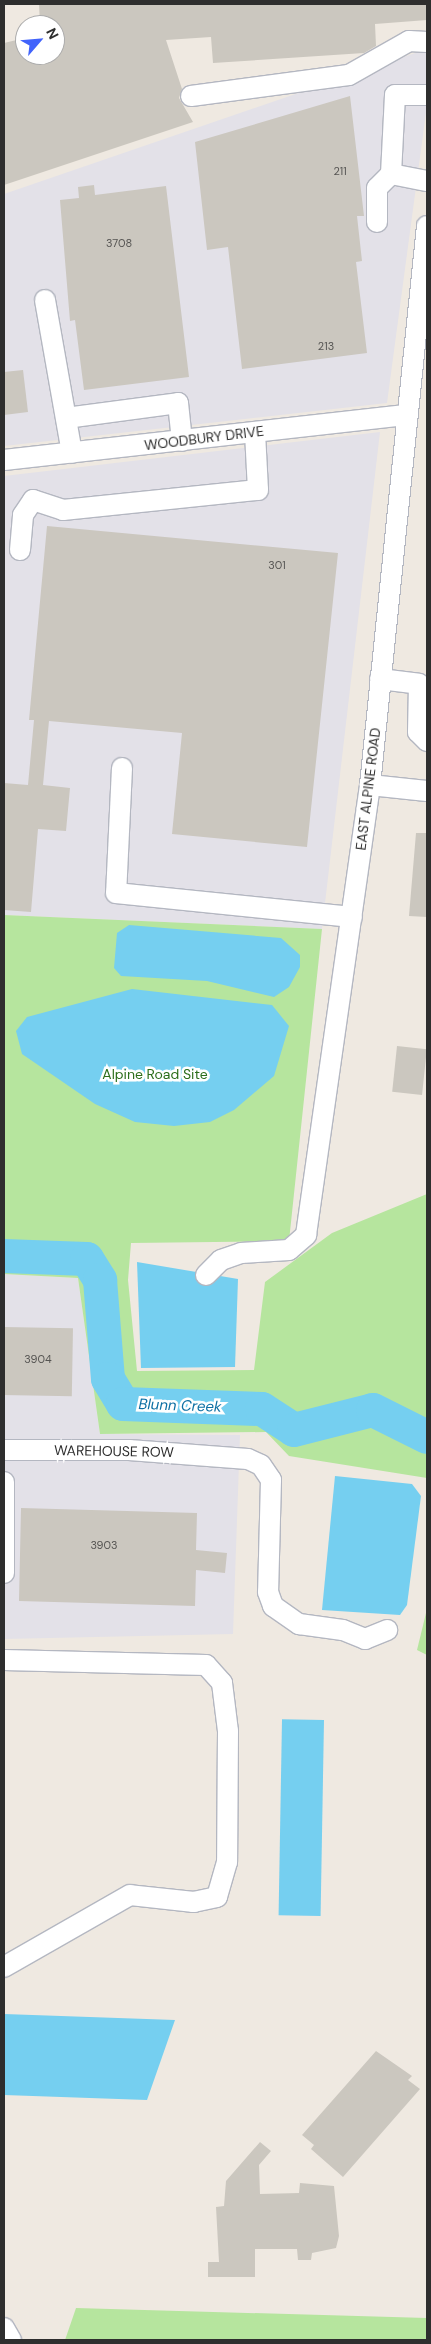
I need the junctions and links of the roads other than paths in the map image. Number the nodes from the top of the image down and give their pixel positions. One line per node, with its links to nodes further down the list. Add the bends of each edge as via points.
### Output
1 (427, 42): 3 (street, via 409,40 349,75)
2 (427, 95): 4 (street, via 395,95)
3 (191, 96)
4 (392, 174): 5 (street); 6 (street, via 377,188)
5 (427, 181)
6 (377, 222)
7 (427, 226): 9 (street, EAST ALPINE ROAD)
8 (45, 300): 10 (street)
9 (405, 415): 11 (street, WOODBURY DRIVE); 16 (street, EAST ALPINE ROAD)
10 (66, 418): 12 (street, via 178,403); 13 (street)
11 (255, 432): 12 (street, WOODBURY DRIVE); 15 (street, via 258,490 63,510 33,500 23,515)
12 (182, 441): 13 (street, WOODBURY DRIVE)
13 (72, 452): 14 (street, WOODBURY DRIVE)
14 (4, 460)
15 (20, 550)
16 (380, 679): 17 (street, via 419,684 418,732); 19 (street, EAST ALPINE ROAD)
17 (427, 741)
18 (122, 768): 21 (street, via 116,893)
19 (370, 785): 20 (street); 21 (street, EAST ALPINE ROAD)
20 (427, 791)
21 (352, 917): 22 (street, EAST ALPINE ROAD, via 329,1089 320,1114 302,1243 290,1250 241,1253 221,1260)
22 (206, 1275)
23 (4, 1450): 26 (street, WAREHOUSE ROW, via 225,1455 261,1465 271,1480 268,1592 273,1606 299,1624 343,1630 365,1639)
24 (4, 1482): 25 (street)
25 (4, 1573)
26 (387, 1630)
27 (4, 1660): 28 (street, via 192,1662 216,1673 225,1699 227,1862 217,1897 194,1902 130,1894)
28 (4, 1967)
29 (4, 2328): 30 (street)
30 (11, 2340)

